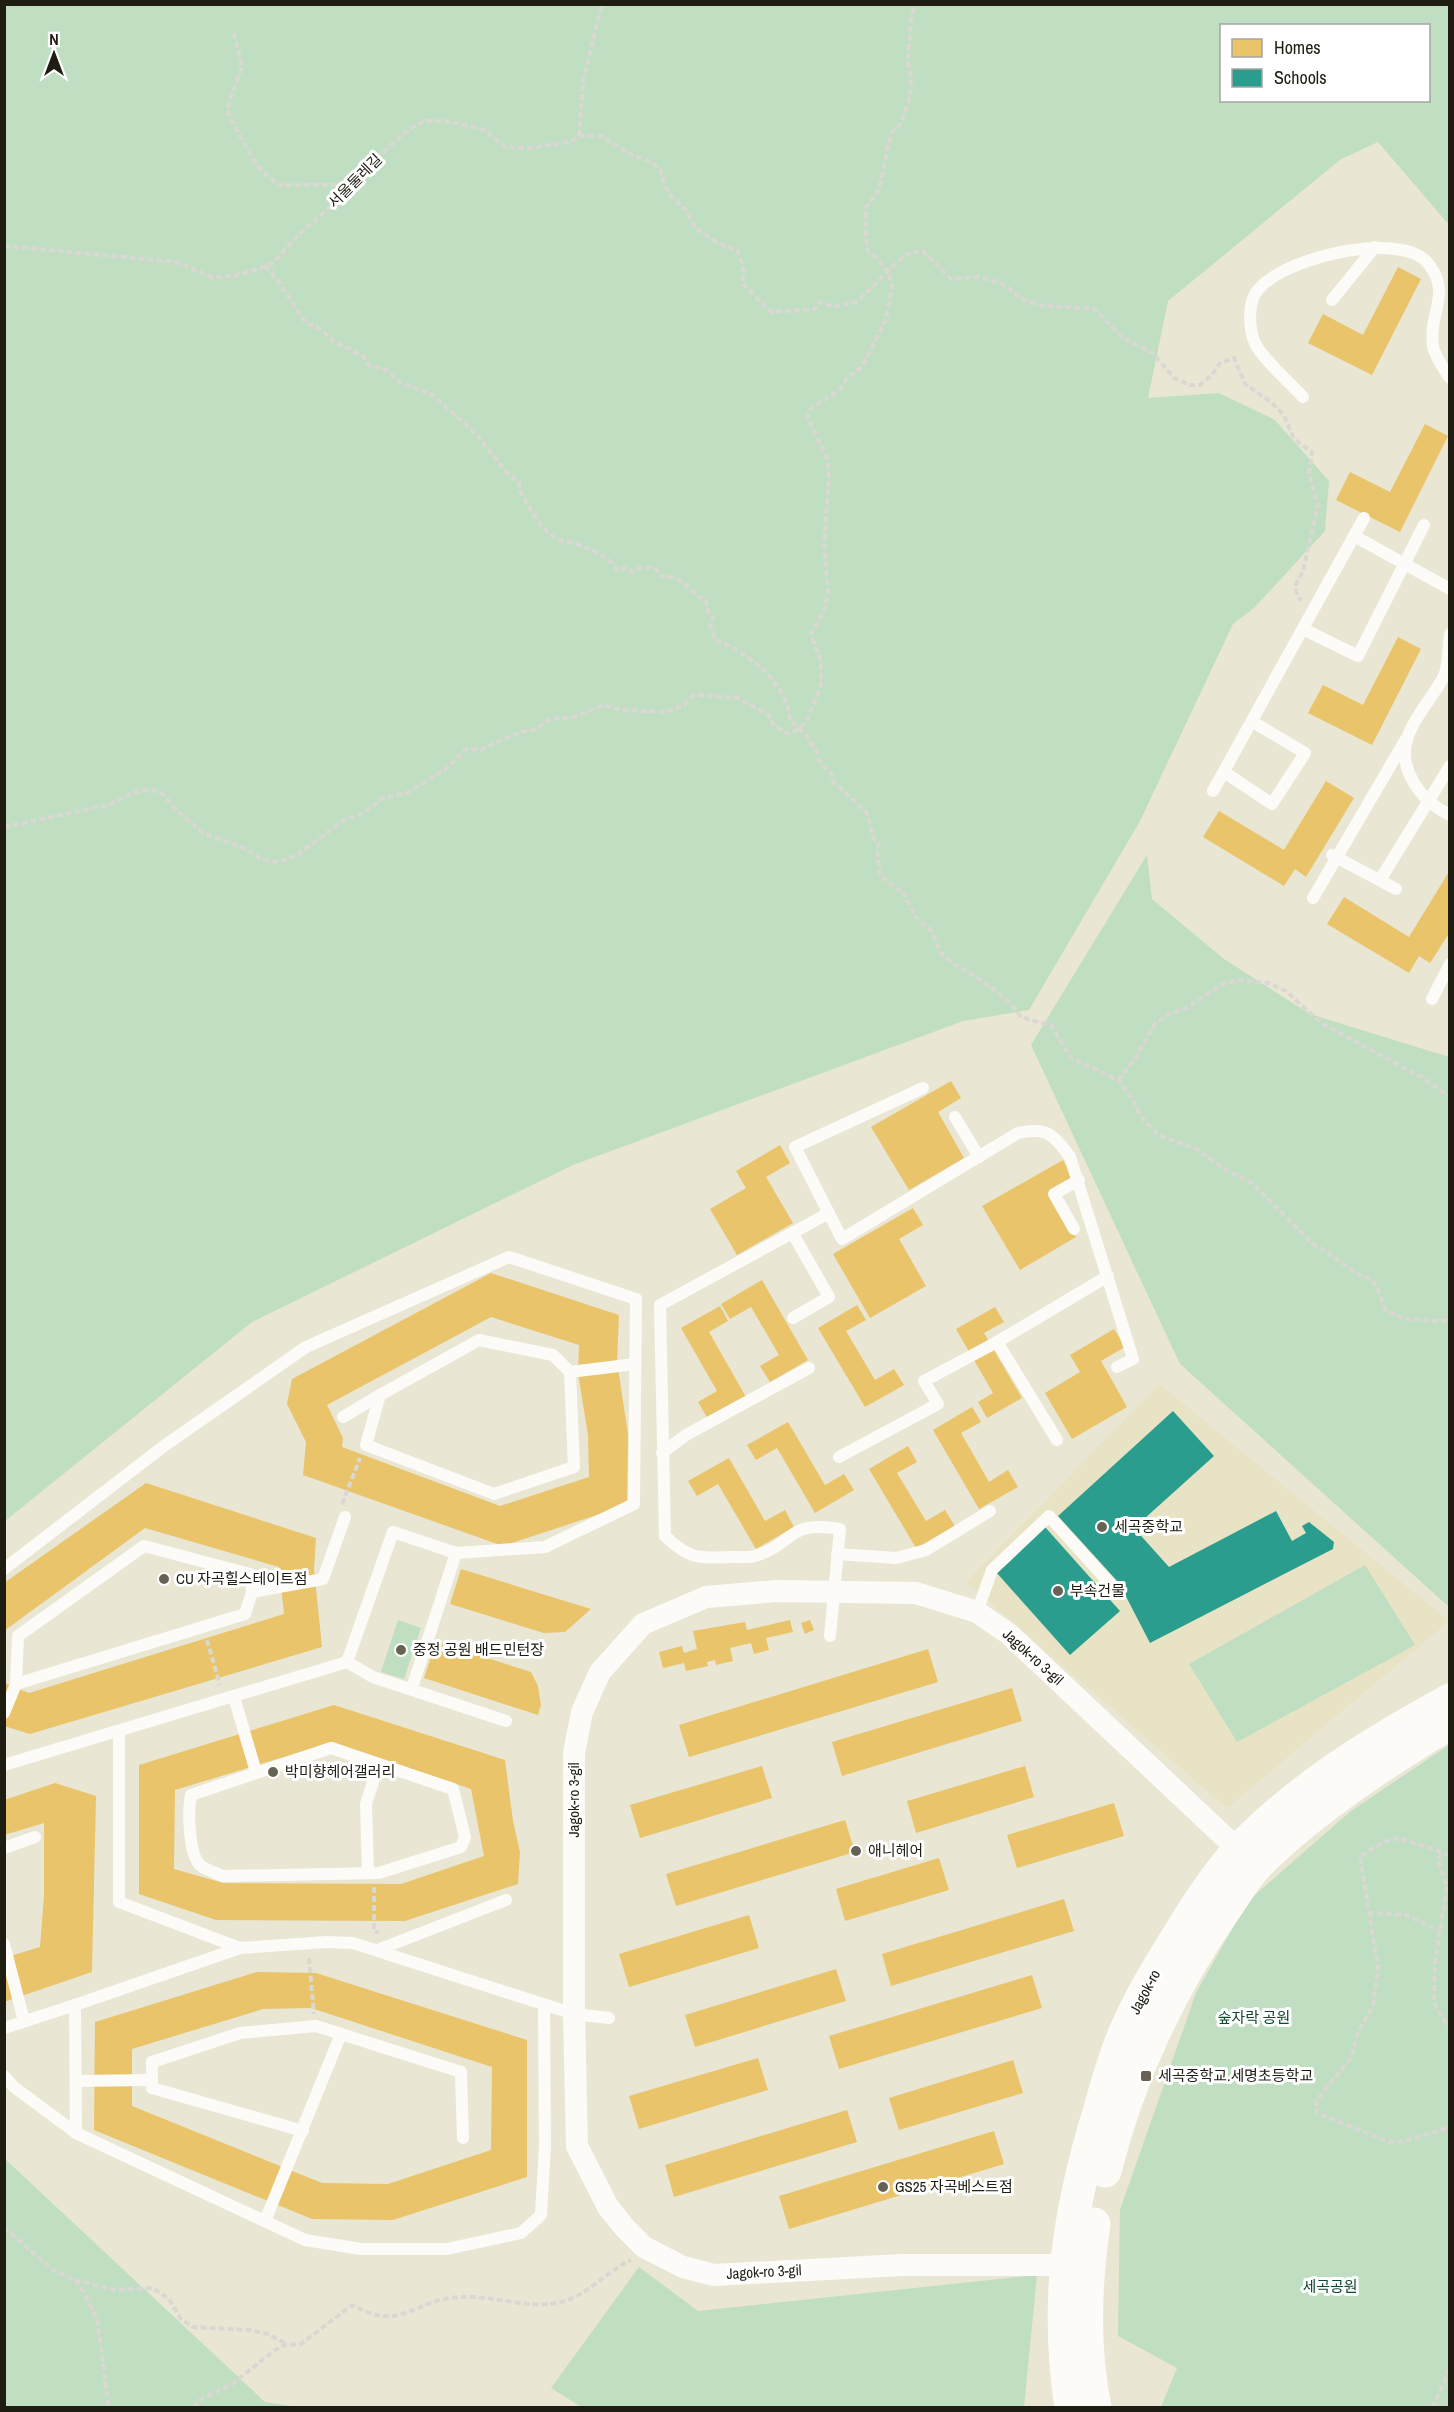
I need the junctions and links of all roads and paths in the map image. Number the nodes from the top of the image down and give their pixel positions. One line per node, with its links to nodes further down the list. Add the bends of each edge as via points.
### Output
1 (602, 4): 4 (path, via 583,81)
2 (915, 4): 9 (path, via 909,52 910,97 900,125 891,133 879,190 865,209 867,250)
3 (234, 33): 5 (path, via 242,67 228,114 257,166 278,185)
4 (579, 136): 5 (path, 서울둘레길, via 570,142 505,147 485,130 446,121 423,121 397,139); 9 (path, via 601,136 652,162 695,228 738,251 744,270 742,283 771,312 796,308 807,312 820,302 834,307 858,302 881,276)
5 (355, 185): 8 (path, 서울둘레길, via 299,234 272,264)
6 (4, 246): 8 (path, 서울둘레길, via 177,262 210,277 235,276)
7 (1375, 247): 10 (lane); 11 (lane, via 1407,249 1426,260 1439,279 1443,295 1434,320 1433,346); 12 (lane, via 1302,262 1279,273 1255,294 1250,316 1255,344)
8 (265, 266): 22 (path, via 306,323 363,356 369,365 433,395 450,409 519,482 519,489 542,527 558,540 611,559 617,570 633,572 654,567 662,577 683,580 695,596 706,600 713,617 710,625 715,640 736,648 780,687 788,703 790,720)
9 (888, 274): 18 (path, via 906,254 923,251 951,279 979,277 1001,283 1024,300 1045,306 1095,309 1122,338 1153,352 1174,378 1190,385 1200,385 1220,363 1234,358 1245,384 1284,415 1294,439 1312,452 1309,474 1318,505 1303,571 1296,584 1296,592); 22 (path, via 892,286 886,319 870,355 838,391 812,408 807,417 827,458 824,542 828,592 824,611 811,634 821,662 821,686 807,720)
10 (1332, 300)
11 (1449, 378)
12 (1303, 397)
13 (1364, 518): 15 (lane)
14 (1424, 525): 16 (lane)
15 (1354, 536): 16 (lane); 18 (lane)
16 (1404, 563): 17 (lane); 19 (lane, via 1358,656)
17 (1449, 589)
18 (1310, 616): 19 (lane)
19 (1303, 629): 21 (lane)
20 (1449, 634): 23 (lane, via 1445,674)
21 (1252, 722): 25 (lane); 25 (lane, via 1305,753 1272,804)
22 (799, 728): 29 (path, via 783,732 768,714 736,698 694,695 684,705 665,712 603,705 574,717 550,719 535,730 520,732 480,750 466,749 446,769 408,793 382,798 297,855 279,862 262,860 246,849 203,833 163,795 150,789 108,805); 36 (path, via 833,781 867,813 874,839 879,843 880,875 904,891 914,916 931,930 941,953 990,986 1021,1017 1053,1026 1071,1058)
23 (1408, 736): 27 (lane, via 1406,762 1411,780); 30 (lane)
24 (1449, 766): 27 (lane)
25 (1224, 772): 26 (lane)
26 (1213, 791)
27 (1429, 803): 28 (lane); 31 (lane)
28 (1449, 815)
29 (4, 827)
30 (1335, 856): 31 (lane); 33 (lane)
31 (1380, 880): 32 (lane)
32 (1396, 890)
33 (1312, 898)
34 (1449, 964): 35 (lane)
35 (1432, 999)
36 (1118, 1080): 38 (path, via 1155,1024 1223,984 1238,980 1269,983 1286,991 1321,1023 1421,1077); 47 (path, via 1141,1117 1159,1135 1198,1150 1252,1184 1314,1245 1371,1279 1386,1311 1406,1319)
37 (923, 1088): 42 (lane, via 795,1147)
38 (1449, 1098)
39 (955, 1117): 40 (lane)
40 (979, 1157): 41 (lane, via 1018,1133 1034,1129 1060,1142); 42 (lane, via 842,1239)
41 (1079, 1180): 43 (lane, via 1054,1194); 45 (lane)
42 (829, 1213): 44 (lane)
43 (1074, 1229)
44 (793, 1234): 46 (lane, via 829,1296); 56 (lane, via 660,1305)
45 (1108, 1275): 48 (lane); 50 (lane, via 1132,1359)
46 (793, 1318)
47 (1449, 1322)
48 (997, 1342): 55 (lane); 58 (lane, via 924,1380 938,1404)
49 (635, 1364): 52 (lane); 62 (lane, via 634,1504 545,1547); 64 (lane, via 636,1299 509,1257 306,1347 164,1446)
50 (1117, 1367)
51 (809, 1368): 56 (lane)
52 (570, 1372): 53 (lane, via 553,1355 479,1340); 53 (lane, via 574,1467 494,1494 366,1445)
53 (380, 1395): 54 (lane)
54 (343, 1417)
55 (1057, 1440)
56 (662, 1453): 63 (lane, via 665,1536 681,1551 697,1558 754,1556 814,1525 840,1529)
57 (361, 1455): 59 (path)
58 (839, 1457)
59 (347, 1490)
60 (990, 1511): 63 (lane, via 926,1550 896,1558)
61 (345, 1517): 66 (lane, via 323,1579)
62 (456, 1553): 71 (lane, via 393,1532); 74 (lane)
63 (837, 1554): 67 (lane)
64 (4, 1569)
65 (1113, 1587): 68 (lane, via 1049,1516 992,1570)
66 (252, 1592): 73 (lane, via 245,1614); 73 (lane, via 250,1574 144,1546 18,1636)
67 (834, 1592): 68 (street, Jagok-ro 3-gil, via 916,1593); 69 (lane); 101 (street, Jagok-ro 3-gil, via 706,1597 643,1624 600,1672 582,1712 574,1753)
68 (976, 1612): 88 (street, Jagok-ro 3-gil, via 1010,1634)
69 (830, 1636)
70 (206, 1638): 72 (path)
71 (347, 1662): 74 (lane, via 373,1677); 75 (lane)
72 (218, 1678)
73 (16, 1684): 77 (lane)
74 (412, 1688): 78 (lane)
75 (234, 1697): 80 (lane); 83 (lane)
76 (1449, 1700): 88 (main road, Jagok-ro, via 1373,1742 1292,1802)
77 (4, 1713)
78 (506, 1721)
79 (1449, 1723): 88 (main road, Jagok-ro)
80 (119, 1733): 82 (lane); 95 (lane, via 119,1902)
81 (379, 1764): 83 (lane, via 330,1748); 89 (lane, via 366,1804); 89 (lane, via 453,1789 465,1837 461,1847)
82 (4, 1765)
83 (256, 1772): 89 (lane, via 191,1795 193,1852 200,1865 223,1876)
84 (35, 1837): 85 (lane)
85 (4, 1848)
86 (1440, 1853): 87 (path); 91 (path, via 1399,1838 1383,1842 1360,1856); 93 (path, via 1438,1861 1448,1886)
87 (1449, 1854)
88 (1247, 1858): 117 (main road, Jagok-ro, via 1213,1926 1172,1993 1149,2044 1112,2145 1098,2203)
89 (371, 1878): 92 (path)
90 (506, 1900): 96 (lane)
91 (1368, 1913): 93 (path, via 1406,1914); 110 (path, via 1378,1968 1373,2006 1358,2032 1351,2058 1316,2101 1317,2113 1389,2142)
92 (375, 1921)
93 (1439, 1930): 105 (path, via 1434,2003)
94 (4, 1944): 103 (lane)
95 (240, 1948): 96 (lane, via 327,1942); 98 (lane)
96 (380, 1949): 99 (lane)
97 (310, 1972): 100 (path)
98 (75, 2005): 103 (lane); 109 (lane)
99 (544, 2005): 101 (lane); 114 (lane, via 545,2146 541,2215 521,2233 447,2249 361,2249 305,2240)
100 (314, 2009)
101 (574, 2014): 102 (lane); 116 (street, Jagok-ro 3-gil, via 577,2146 608,2207)
102 (609, 2018)
103 (24, 2021): 104 (lane)
104 (4, 2028)
105 (1449, 2030)
106 (341, 2034): 108 (lane, via 316,2026 240,2033 152,2062); 111 (lane); 113 (lane, via 461,2072)
107 (4, 2076): 112 (lane)
108 (150, 2080): 109 (lane); 111 (lane, via 152,2088)
109 (77, 2081): 112 (lane)
110 (1449, 2127)
111 (303, 2131): 114 (lane)
112 (76, 2133): 114 (lane)
113 (463, 2138)
114 (265, 2222)
115 (4, 2227): 118 (path, via 51,2269)
116 (644, 2247): 117 (street, Jagok-ro 3-gil, via 683,2267 714,2275 902,2265); 119 (path, via 582,2295 559,2302 461,2297 431,2301 387,2318 352,2305 301,2344)
117 (1076, 2265): 123 (main road, Jagok-ro, via 1062,2307); 124 (main road, Jagok-ro)
118 (75, 2280): 119 (path, via 116,2290 153,2288 169,2299 181,2319 193,2327 249,2330 268,2334); 121 (path, via 97,2319)
119 (288, 2345): 122 (path, via 275,2350 232,2384 201,2399)
120 (1449, 2368): 125 (path)
121 (109, 2408)
122 (194, 2408)
123 (1071, 2408)
124 (1095, 2408)
125 (1433, 2408)

